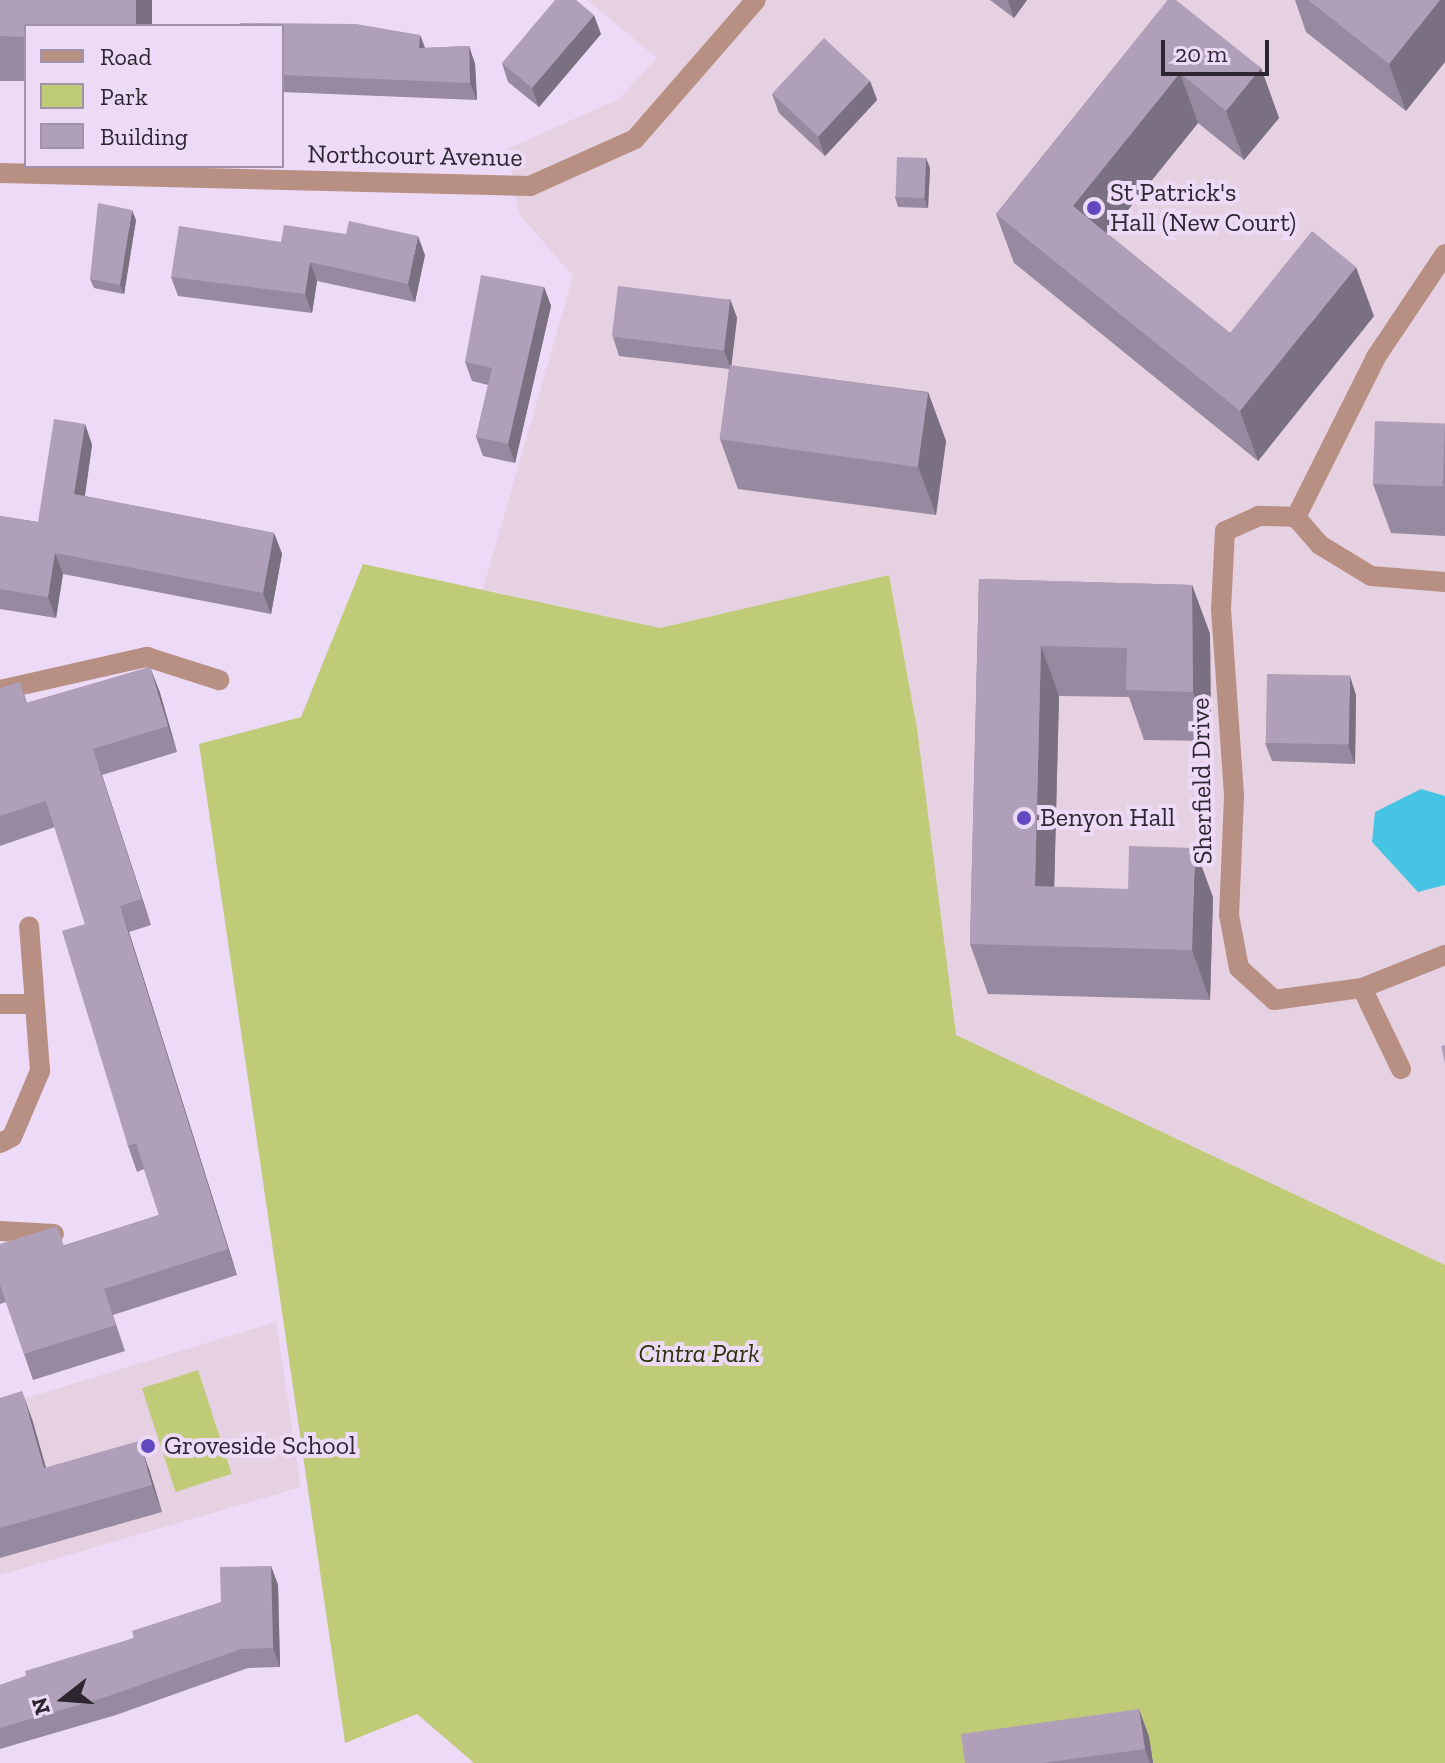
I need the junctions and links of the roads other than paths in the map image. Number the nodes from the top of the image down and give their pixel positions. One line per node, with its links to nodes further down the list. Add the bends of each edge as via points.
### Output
1 (756, 0): 2 (street, Northcourt Avenue, via 635,139 530,186)
2 (0, 173)
3 (1445, 254): 4 (street, via 1376,357)
4 (1296, 517): 5 (street, via 1320,545 1371,576); 10 (street, Sherfield Drive, via 1259,516 1225,531 1221,609 1234,797 1229,915 1239,968 1274,1000)
5 (1445, 582)
6 (219, 680): 7 (street, via 147,657)
7 (0, 690)
8 (29, 926): 12 (street)
9 (1445, 955): 10 (street, Sherfield Drive)
10 (1362, 988): 13 (street)
11 (0, 1004): 12 (street)
12 (34, 1004): 14 (street, via 40,1071 12,1137)
13 (1401, 1069)
14 (0, 1143)
15 (0, 1231): 16 (street)
16 (54, 1234)

